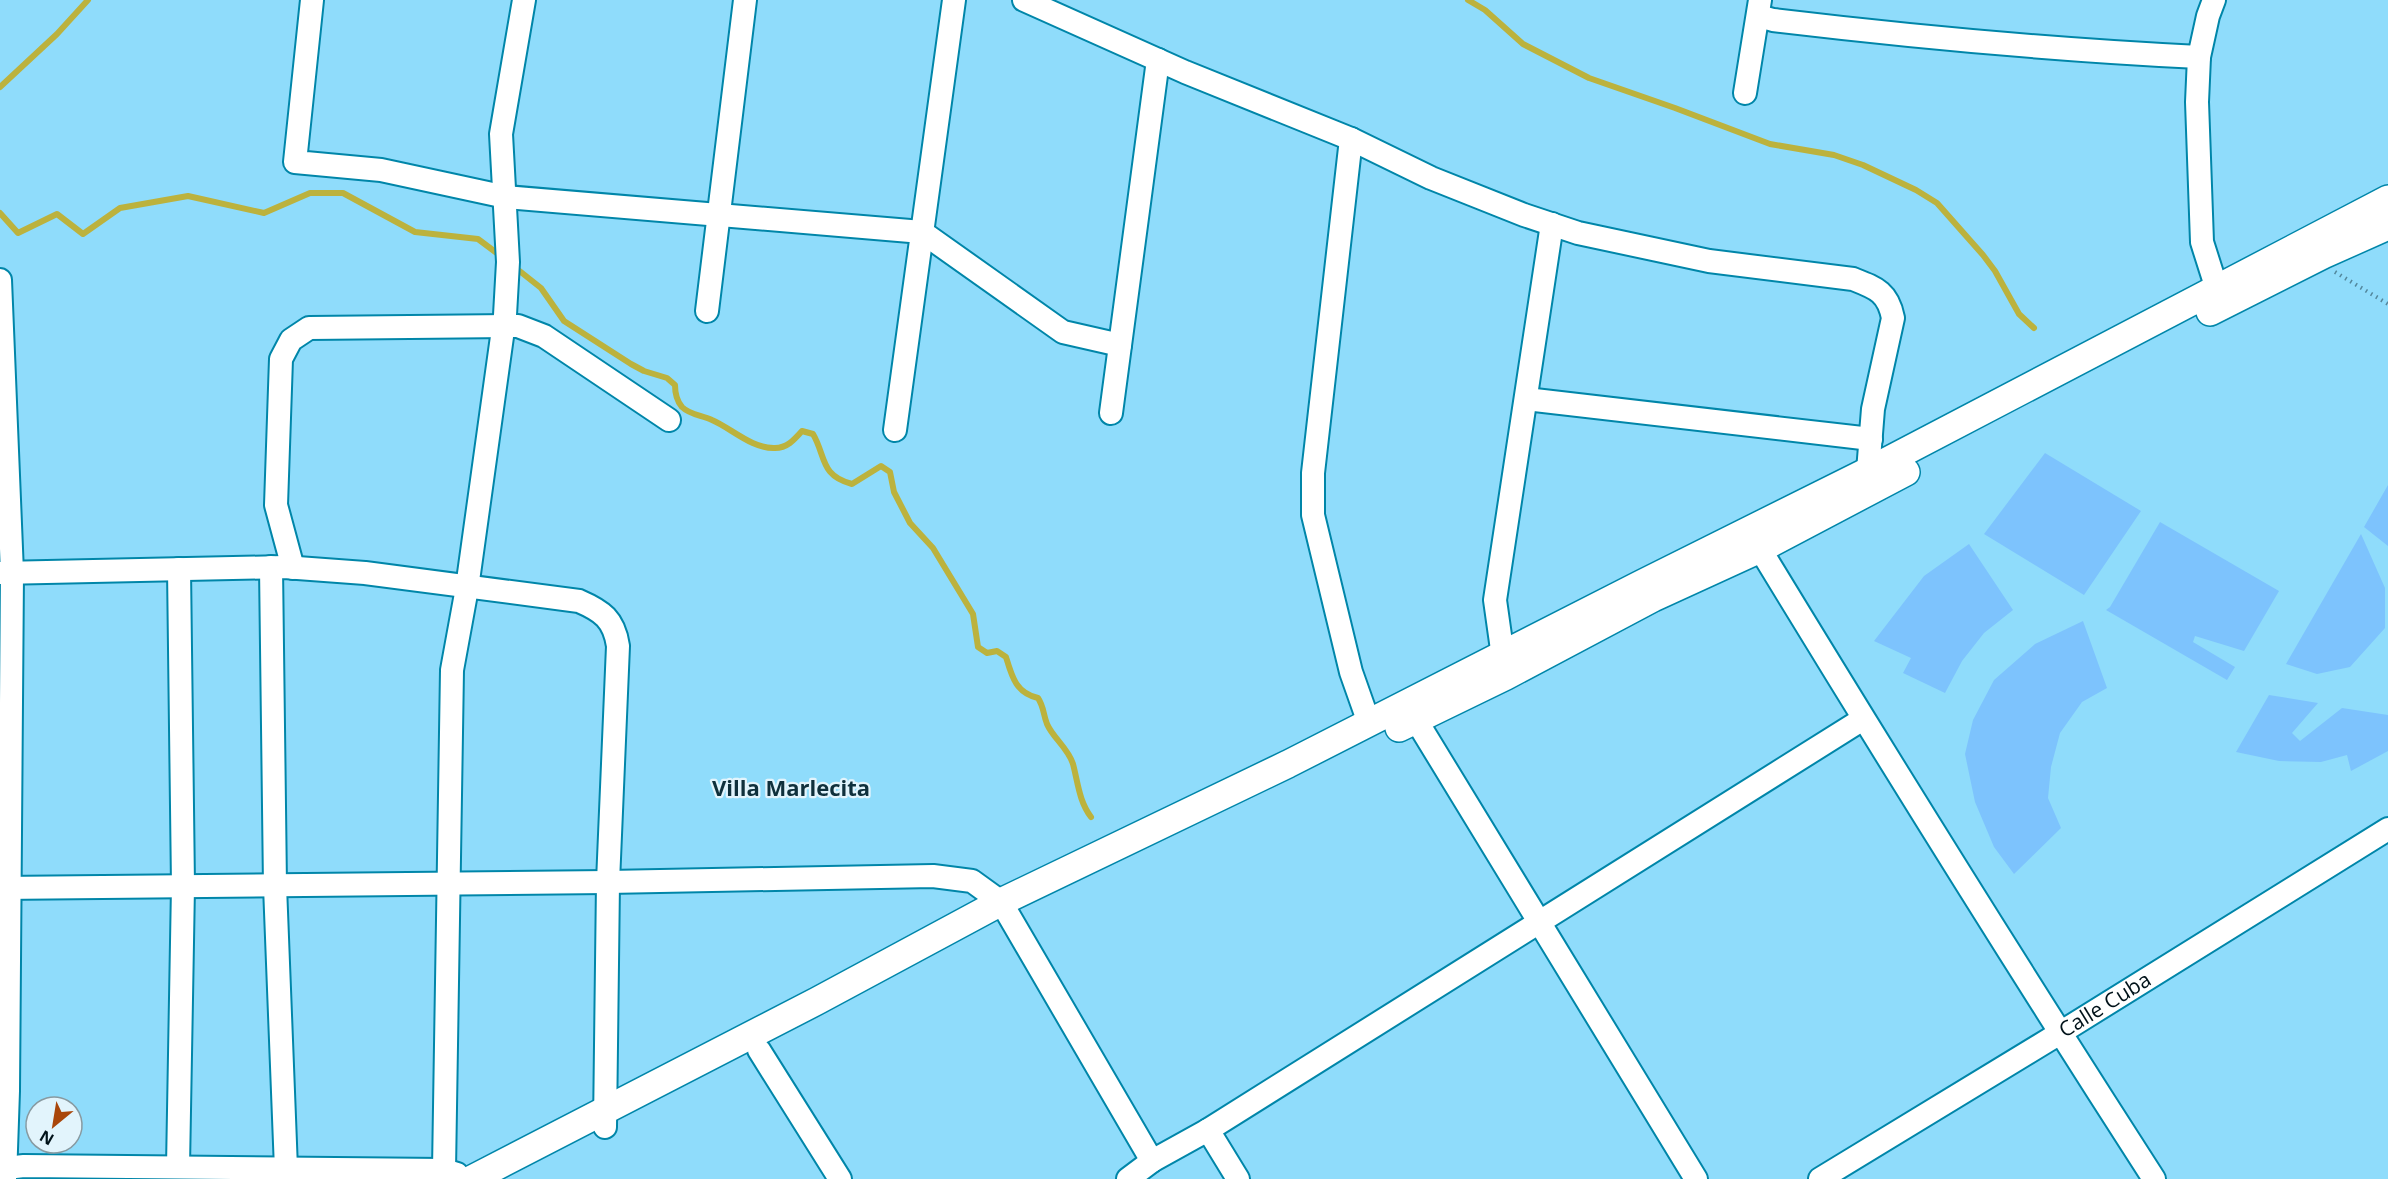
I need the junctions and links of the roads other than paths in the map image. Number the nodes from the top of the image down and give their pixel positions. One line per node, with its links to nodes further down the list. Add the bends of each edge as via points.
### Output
1 (312, 0): 12 (street, via 295,162 381,170)
2 (524, 0): 12 (street, via 501,134)
3 (745, 0): 14 (street)
4 (954, 0): 17 (street)
5 (1024, 0): 9 (street)
6 (2214, 0): 8 (street)
7 (1760, 8): 8 (street, via 1773,20 1916,37); 10 (street)
8 (2199, 57): 19 (street, via 2202,242)
9 (1158, 60): 11 (street); 22 (street)
10 (1745, 93)
11 (1352, 139): 15 (street, via 1431,178); 37 (street, via 1313,473 1313,515 1351,672)
12 (506, 197): 14 (street); 21 (street, via 508,262)
13 (2388, 199): 19 (street)
14 (719, 216): 17 (street); 20 (street)
15 (1552, 224): 23 (street); 27 (street, via 1687,257 1853,279 1875,287 1891,304 1893,318 1873,409)
16 (2388, 226): 19 (street)
17 (922, 232): 22 (street, via 1063,332); 26 (street)
18 (0, 280): 32 (street)
19 (2219, 297): 28 (street); 29 (street)
20 (707, 311)
21 (503, 326): 25 (street, via 518,326 544,336); 30 (street, via 309,328 291,340 281,359 276,505); 33 (street)
22 (1120, 345): 24 (street)
23 (1526, 399): 27 (street); 34 (street, via 1495,600)
24 (1111, 412)
25 (669, 420)
26 (895, 430)
27 (1871, 439): 28 (street)
28 (1868, 471): 34 (street, via 1641,584)
29 (1760, 549): 34 (street); 35 (street)
30 (282, 567): 31 (street); 33 (street, via 366,573); 42 (street)
31 (179, 569): 32 (street); 41 (street)
32 (6, 573): 43 (street)
33 (467, 588): 39 (street, via 579,601 598,609 616,630); 40 (street, via 452,669)
34 (1504, 665): 36 (street); 37 (street)
35 (1863, 719): 45 (street); 46 (street)
36 (1416, 720): 44 (street); 45 (street)
37 (1369, 723): 44 (street)
38 (2388, 828): 46 (street, Calle Cuba)
39 (608, 882): 40 (street); 44 (street, via 933,876 972,881); 49 (street)
40 (448, 883): 42 (street); 54 (street)
41 (183, 886): 42 (street); 43 (street); 52 (street)
42 (275, 886): 53 (street)
43 (4, 888): 48 (street)
44 (1006, 910): 47 (street); 49 (street, via 817,1001); 51 (street)
45 (1538, 922): 50 (street); 61 (street)
46 (2060, 1033): 62 (street, Calle Cuba); 63 (street)
47 (759, 1050): 49 (street); 58 (street)
48 (4, 1089): 55 (street)
49 (605, 1118): 56 (street); 57 (street)
50 (1208, 1130): 51 (street); 60 (street)
51 (1152, 1161): 59 (street)
52 (178, 1167): 53 (street); 55 (street, via 24,1166)
53 (286, 1169): 54 (street)
54 (444, 1170): 56 (street)
55 (5, 1173)
56 (472, 1179)
57 (503, 1179)
58 (840, 1179)
59 (1128, 1179)
60 (1238, 1179)
61 (1696, 1179)
62 (1820, 1179)
63 (2154, 1179)

